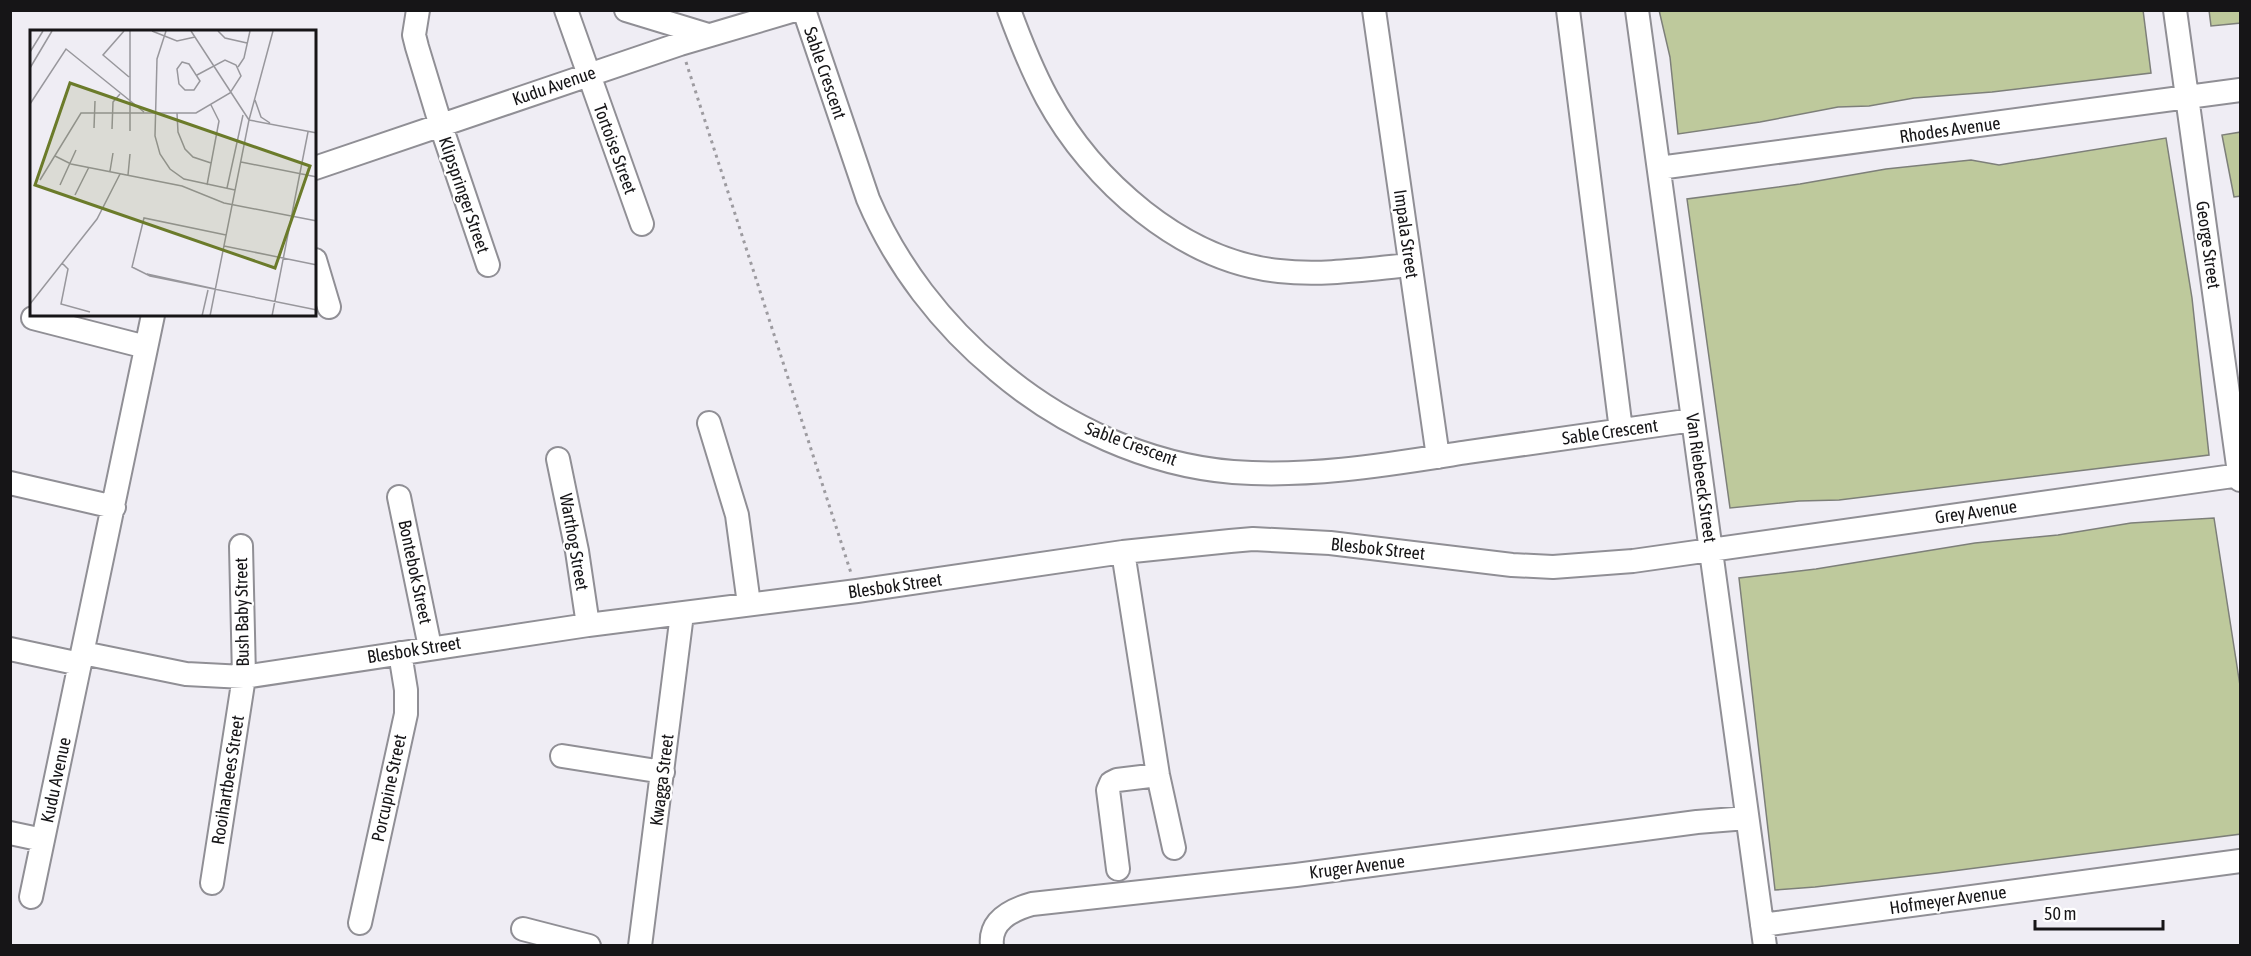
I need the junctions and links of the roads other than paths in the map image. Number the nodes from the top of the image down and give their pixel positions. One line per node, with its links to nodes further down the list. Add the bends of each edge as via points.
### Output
1 (418, 10): 15 (street, Klipspringer Street, via 414,35)
2 (566, 10): 12 (street, Tortoise Street)
3 (626, 10): 11 (street)
4 (795, 10): 11 (street, Kudu Avenue)
5 (804, 10): 29 (street, Sable Crescent, via 868,199 884,233 941,315 1017,387 1102,436 1158,457 1216,470 1299,472)
6 (1009, 10): 21 (street, via 1026,55 1059,118 1123,194 1174,233 1219,257 1279,271 1334,272)
7 (1374, 10): 21 (street, Impala Street)
8 (1568, 10): 28 (street)
9 (1637, 10): 17 (street, Van Riebeeck Street)
10 (2175, 10): 14 (street, George Street)
11 (708, 35): 12 (street, Kudu Avenue)
12 (588, 74): 15 (street, Kudu Avenue); 18 (street, Tortoise Street)
13 (2241, 90): 14 (street, Rhodes Avenue)
14 (2187, 98): 17 (street, Rhodes Avenue); 31 (street, George Street)
15 (441, 126): 16 (street, Kudu Avenue); 20 (street, Klipspringer Street)
16 (316, 168)
17 (1659, 168): 26 (street, Van Riebeeck Street)
18 (642, 224)
19 (316, 263): 22 (street)
20 (488, 265)
21 (1410, 265): 29 (street, Impala Street)
22 (329, 307)
23 (153, 316): 25 (street, Kudu Avenue)
24 (33, 318): 25 (street)
25 (146, 347): 35 (street, Kudu Avenue)
26 (1693, 420): 28 (street, Sable Crescent); 37 (street, Van Riebeeck Street)
27 (709, 423): 39 (street, via 737,515)
28 (1621, 430): 29 (street, Sable Crescent)
29 (1438, 457)
30 (558, 459): 41 (street, Warthog Street)
31 (2240, 476): 32 (street, George Street); 37 (street, Grey Avenue)
32 (2241, 480)
33 (10, 483): 35 (street)
34 (399, 496): 42 (street, Bontebok Street)
35 (114, 507): 45 (street, Kudu Avenue)
36 (241, 546): 46 (street, Bush Baby Street)
37 (1711, 550): 38 (street, Blesbok Street, via 1553,567 1330,543 1253,539); 50 (street, Van Riebeeck Street)
38 (1123, 552): 39 (street, Blesbok Street); 49 (street)
39 (749, 604): 40 (street, Blesbok Street)
40 (682, 614): 41 (street, Blesbok Street); 48 (street, Kwagga Street)
41 (588, 625): 42 (street, Blesbok Street)
42 (430, 647): 44 (street, Blesbok Street)
43 (10, 649): 45 (street)
44 (400, 653): 46 (street, Blesbok Street); 58 (street, Porcupine Street, via 406,714)
45 (82, 658): 46 (street, Blesbok Street, via 186,674); 52 (street, Kudu Avenue)
46 (244, 677): 56 (street, Rooihartbees Street)
47 (562, 756): 48 (street)
48 (663, 772): 62 (street, Kwagga Street)
49 (1158, 775): 53 (street); 55 (street, via 1117,780 1108,790)
50 (1747, 818): 60 (street, Van Riebeeck Street); 63 (street, Kruger Avenue, via 1032,904 999,921 991,933)
51 (10, 833): 52 (street)
52 (43, 840): 57 (street, Kudu Avenue)
53 (1174, 848)
54 (2241, 861): 60 (street, Hofmeyer Avenue)
55 (1118, 869)
56 (212, 883)
57 (31, 897)
58 (360, 923)
59 (524, 929): 61 (street)
60 (1763, 935)
61 (589, 945)
62 (640, 945)
63 (992, 945)

